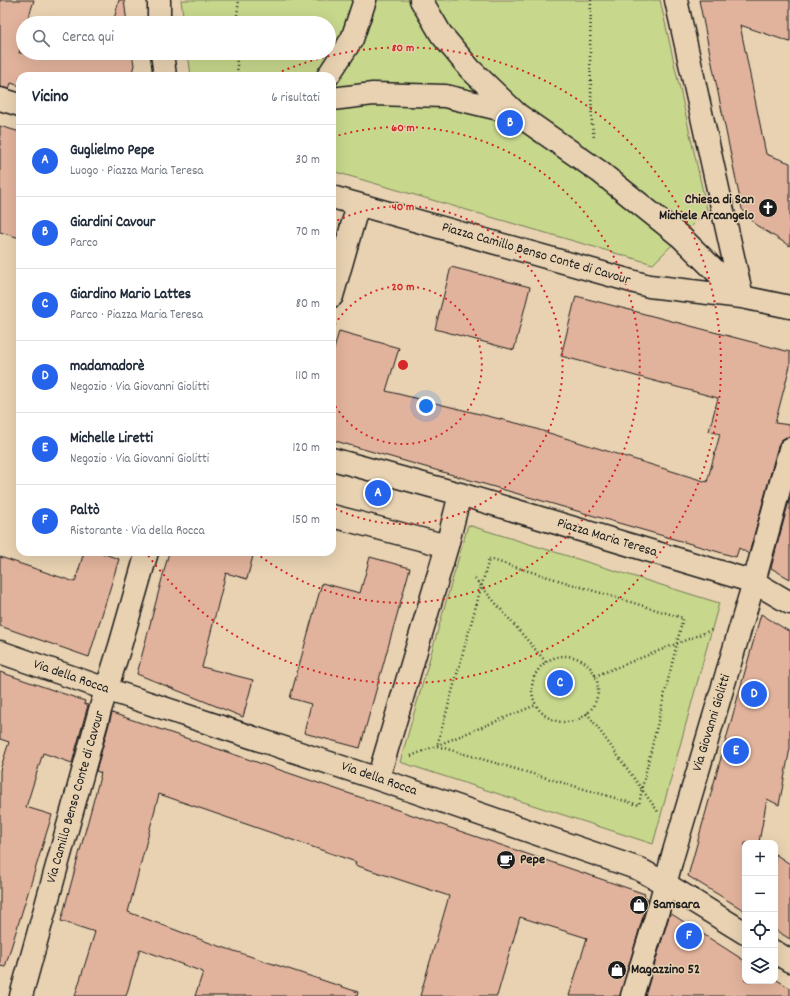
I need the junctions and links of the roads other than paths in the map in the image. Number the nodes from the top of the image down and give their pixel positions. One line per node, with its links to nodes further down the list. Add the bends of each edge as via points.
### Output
1 (159, 0): 5 (street)
2 (365, 0): 8 (street, via 352,39)
3 (421, 0): 12 (street, via 441,34 470,70)
4 (676, 0): 16 (street)
5 (159, 16)
6 (163, 60): 7 (street)
7 (164, 72)
8 (331, 72)
9 (0, 99): 11 (street)
10 (336, 99): 12 (street, via 373,94 445,96)
11 (16, 104)
12 (517, 114): 16 (street, via 600,172 680,237)
13 (336, 198): 14 (street, Piazza Camillo Benso Conte di Cavour)
14 (358, 205): 15 (street); 16 (street, Piazza Camillo Benso Conte di Cavour, via 649,286)
15 (336, 282)
16 (742, 297): 17 (street, Piazza Camillo Benso Conte di Cavour)
17 (790, 307)
18 (790, 449): 24 (street, Via Giovanni Giolitti)
19 (336, 460): 20 (street, Piazza Maria Teresa)
20 (460, 494): 22 (street); 24 (street, Piazza Maria Teresa)
21 (336, 517): 22 (street)
22 (447, 546): 28 (street)
23 (145, 556): 27 (street, Via Camillo Benso Conte di Cavour)
24 (754, 582): 25 (street, Piazza Maria Teresa); 29 (street, Via Giovanni Giolitti)
25 (790, 603)
26 (0, 652): 27 (street, Via della Rocca)
27 (106, 689): 28 (street, Via della Rocca); 33 (street, Via Camillo Benso Conte di Cavour)
28 (378, 779): 29 (street, Via della Rocca, via 639,869)
29 (666, 883): 30 (street, Via della Rocca); 34 (street, Via Giovanni Giolitti)
30 (742, 932)
31 (778, 954): 32 (street)
32 (790, 961)
33 (21, 996)
34 (632, 996)

